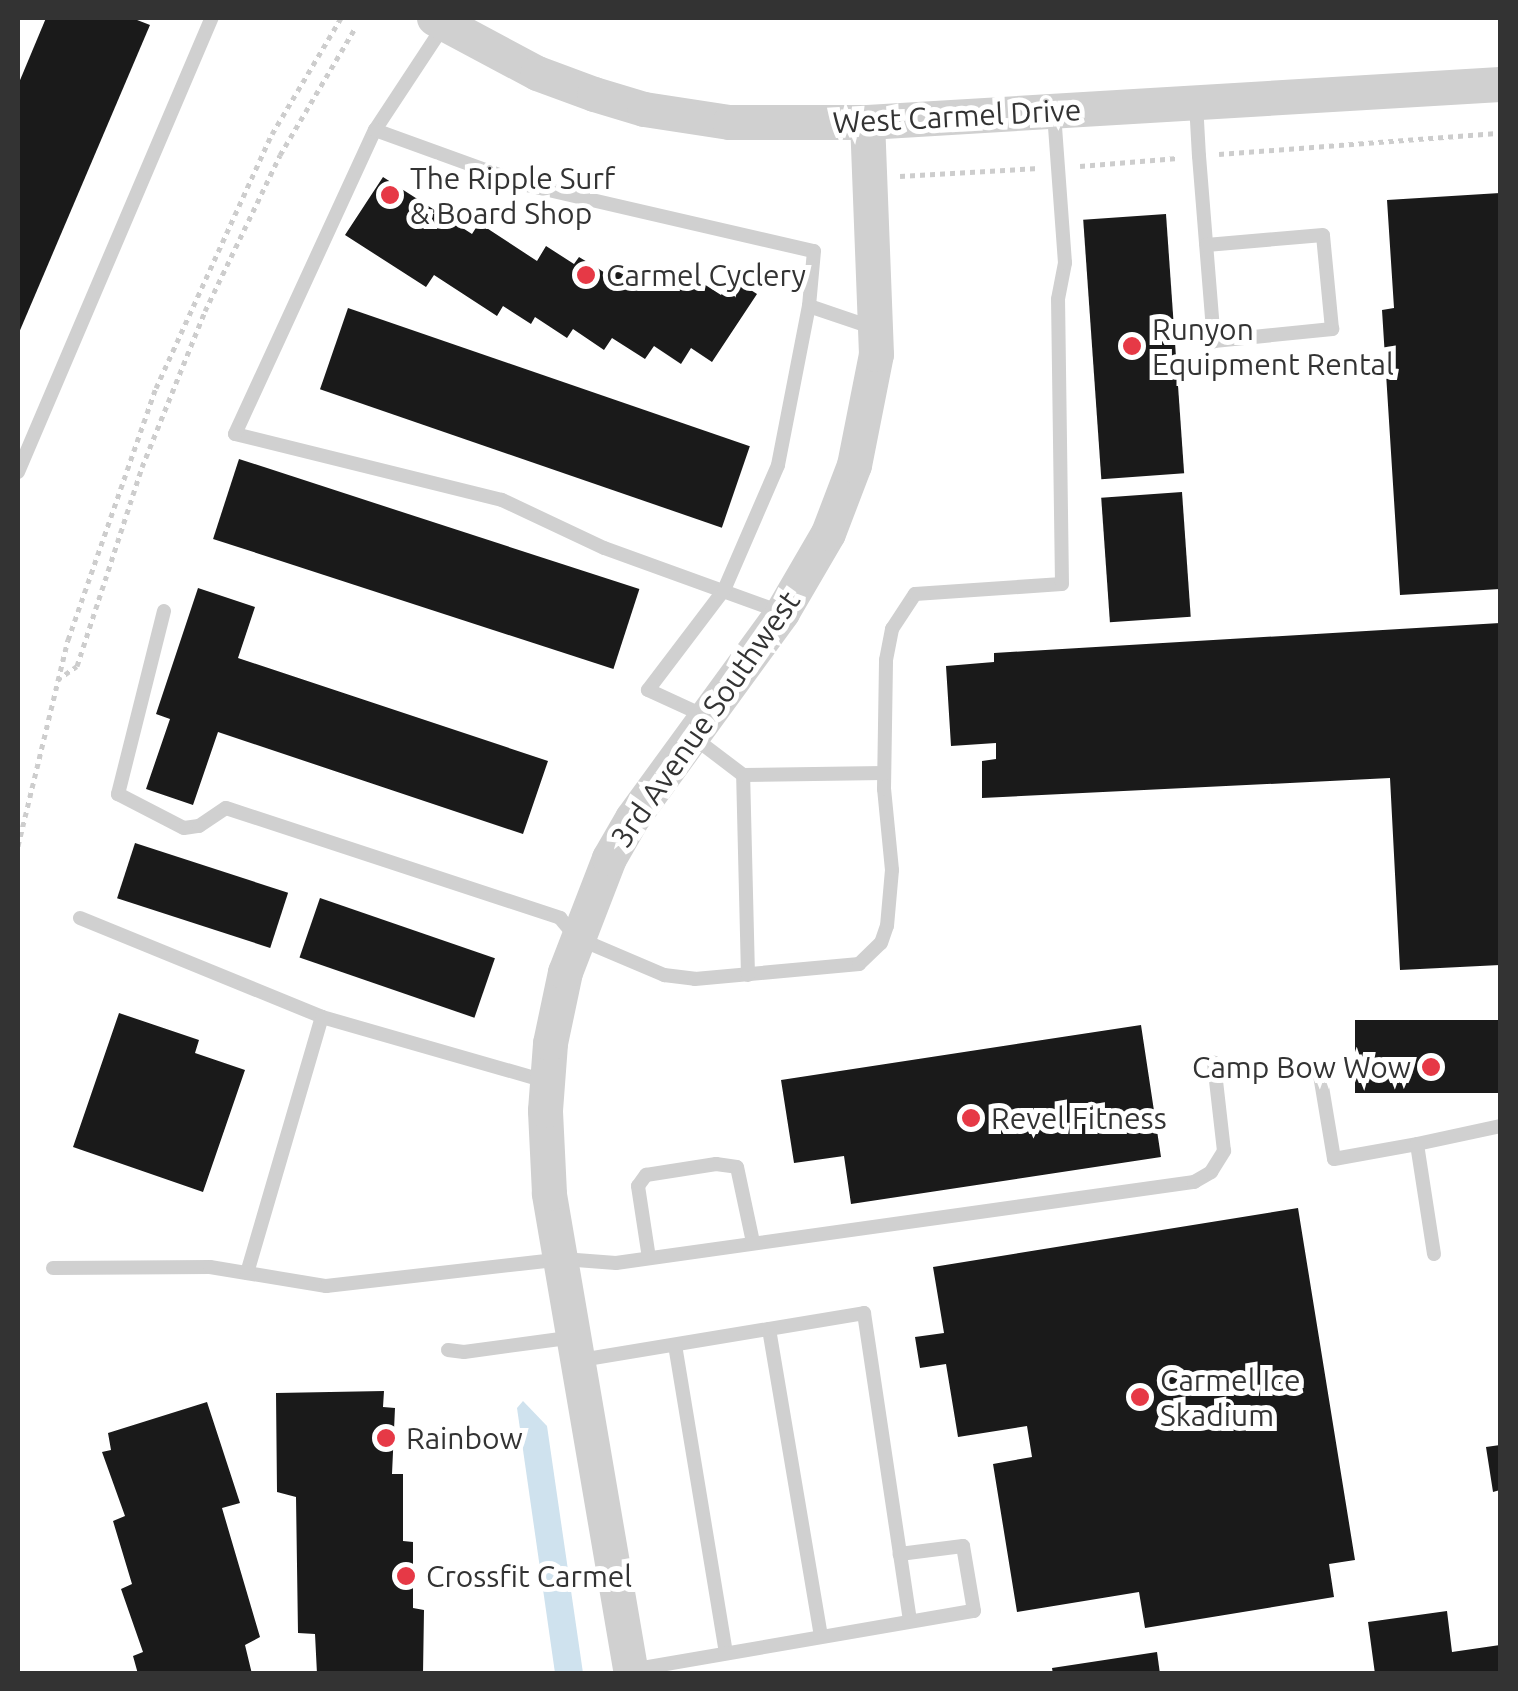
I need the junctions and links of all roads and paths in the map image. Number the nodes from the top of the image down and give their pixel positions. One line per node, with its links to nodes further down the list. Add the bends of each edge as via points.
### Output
1 (212, 18): 13 (lane)
2 (341, 18): 17 (path, via 272,134 178,330 125,466)
3 (440, 21): 8 (street, West Carmel Drive, via 537,72 644,109 729,122); 9 (lane)
4 (355, 28): 17 (path, via 280,155 213,294 142,467 77,666)
5 (1500, 84): 6 (street, West Carmel Drive)
6 (1196, 102): 7 (street, West Carmel Drive); 10 (lane)
7 (1054, 111): 8 (street, West Carmel Drive); 19 (lane, via 1065,263 1058,300 1062,584 915,594 892,629 886,660)
8 (868, 122): 12 (street, 3rd Avenue Southwest)
9 (375, 130): 11 (lane, via 526,185 814,251); 14 (lane, via 235,434 502,500 604,548)
10 (1206, 244): 10 (lane, via 1214,341 1332,329 1323,236)
11 (808, 306): 12 (lane); 14 (lane, via 778,465)
12 (877, 329): 16 (street, 3rd Avenue Southwest, via 854,465 828,533)
13 (18, 472)
14 (724, 590): 16 (lane); 18 (lane, via 648,690)
15 (164, 611): 23 (lane, via 118,794 184,828 226,808 560,918)
16 (782, 612): 18 (street, 3rd Avenue Southwest)
17 (57, 680): 21 (path)
18 (701, 727): 20 (lane); 23 (street, 3rd Avenue Southwest, via 624,831)
19 (884, 773): 20 (lane); 24 (lane, via 892,870 881,943 858,964)
20 (743, 775): 24 (lane)
21 (18, 846)
22 (80, 918): 25 (lane)
23 (578, 938): 24 (lane, via 664,974); 28 (street, 3rd Avenue Southwest, via 564,972)
24 (748, 975)
25 (322, 1017): 28 (lane); 36 (lane)
26 (1214, 1063): 31 (lane, via 1224,1150 1211,1172 1194,1182)
27 (1318, 1070): 30 (lane, via 1334,1158)
28 (547, 1082): 34 (street, 3rd Avenue Southwest, via 546,1160)
29 (1500, 1126): 30 (lane)
30 (1418, 1144): 32 (lane)
31 (753, 1242): 33 (lane); 33 (lane, via 740,1175 716,1164 646,1175 638,1186)
32 (1434, 1254)
33 (649, 1258): 34 (lane)
34 (563, 1259): 36 (lane, via 326,1286); 39 (street, 3rd Avenue Southwest)
35 (53, 1268): 36 (lane)
36 (247, 1273)
37 (768, 1329): 38 (lane); 41 (lane, via 864,1313); 43 (lane)
38 (675, 1344): 39 (lane); 44 (lane)
39 (578, 1349): 40 (lane); 45 (street, 3rd Avenue Southwest)
40 (448, 1350)
41 (900, 1554): 42 (lane); 42 (lane, via 963,1546 974,1611)
42 (910, 1622): 43 (lane)
43 (821, 1636): 44 (lane)
44 (726, 1653): 45 (lane)
45 (630, 1672)

